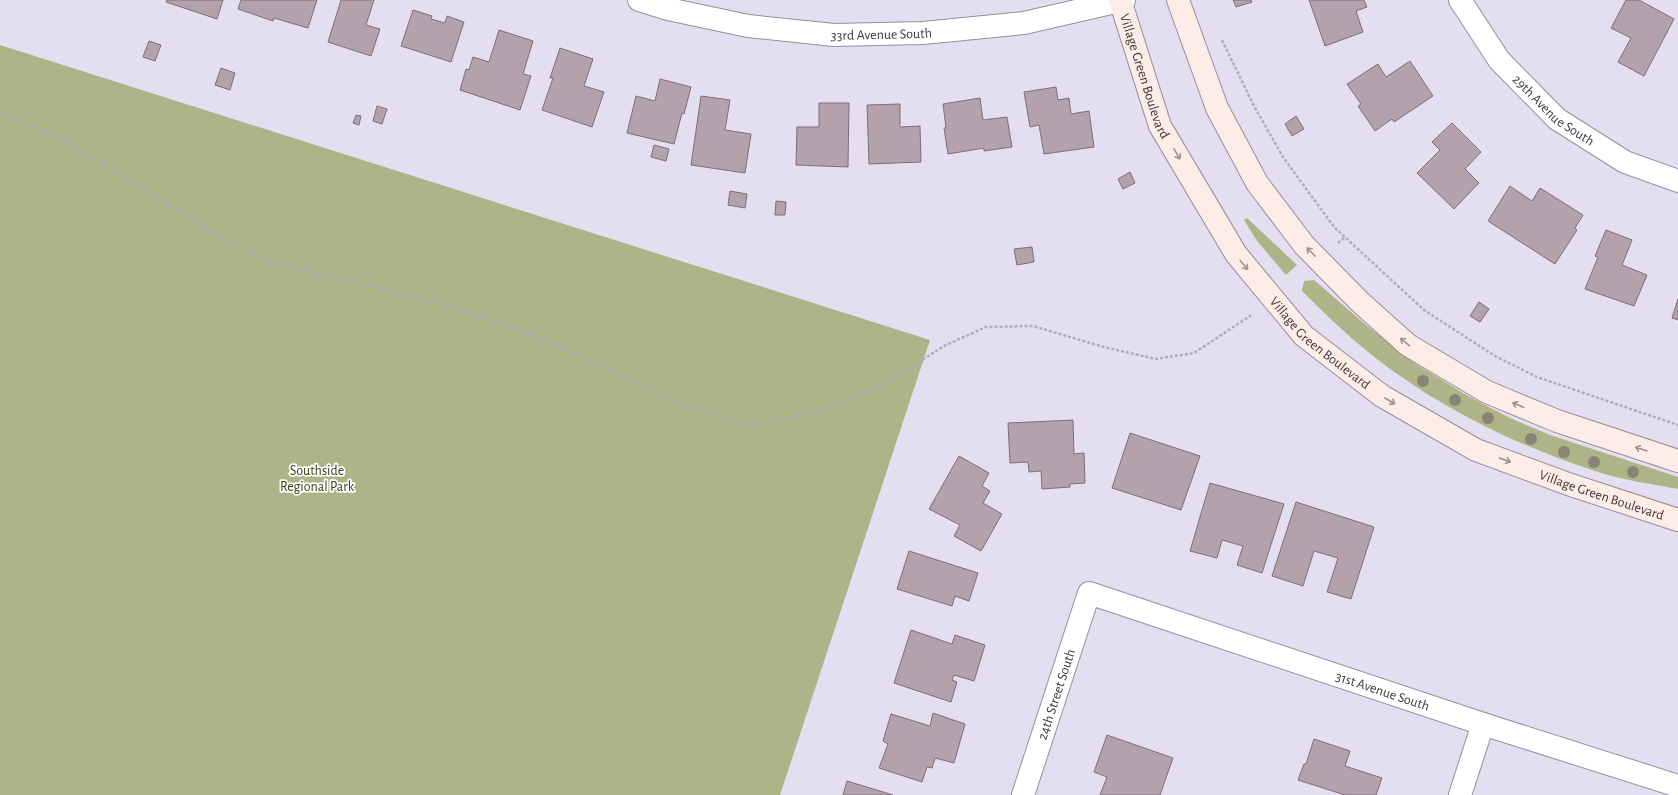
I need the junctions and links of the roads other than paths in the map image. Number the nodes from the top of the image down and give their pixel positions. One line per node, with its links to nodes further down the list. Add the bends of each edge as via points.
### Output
1 (640, 0): 4 (street, 33rd Avenue South, via 668,9 748,26 834,35 923,33 1024,22)
2 (1178, 0): 6 (street, one-way to 2, via 1557,421 1487,392 1408,345 1360,302 1304,245 1257,183 1218,108)
3 (1460, 0): 5 (street, 29th Avenue South, via 1499,60 1557,119 1625,162)
4 (1121, 1): 7 (street, Village Green Boulevard, one-way to 7, via 1160,126 1236,254 1304,336 1382,396 1476,450)
5 (1678, 181)
6 (1678, 461)
7 (1678, 520)
8 (1089, 593): 9 (street, 31st Avenue South); 11 (street, 24th Street South)
9 (1483, 724): 10 (street, 31st Avenue South); 12 (street)
10 (1678, 786)
11 (1023, 795)
12 (1460, 795)

